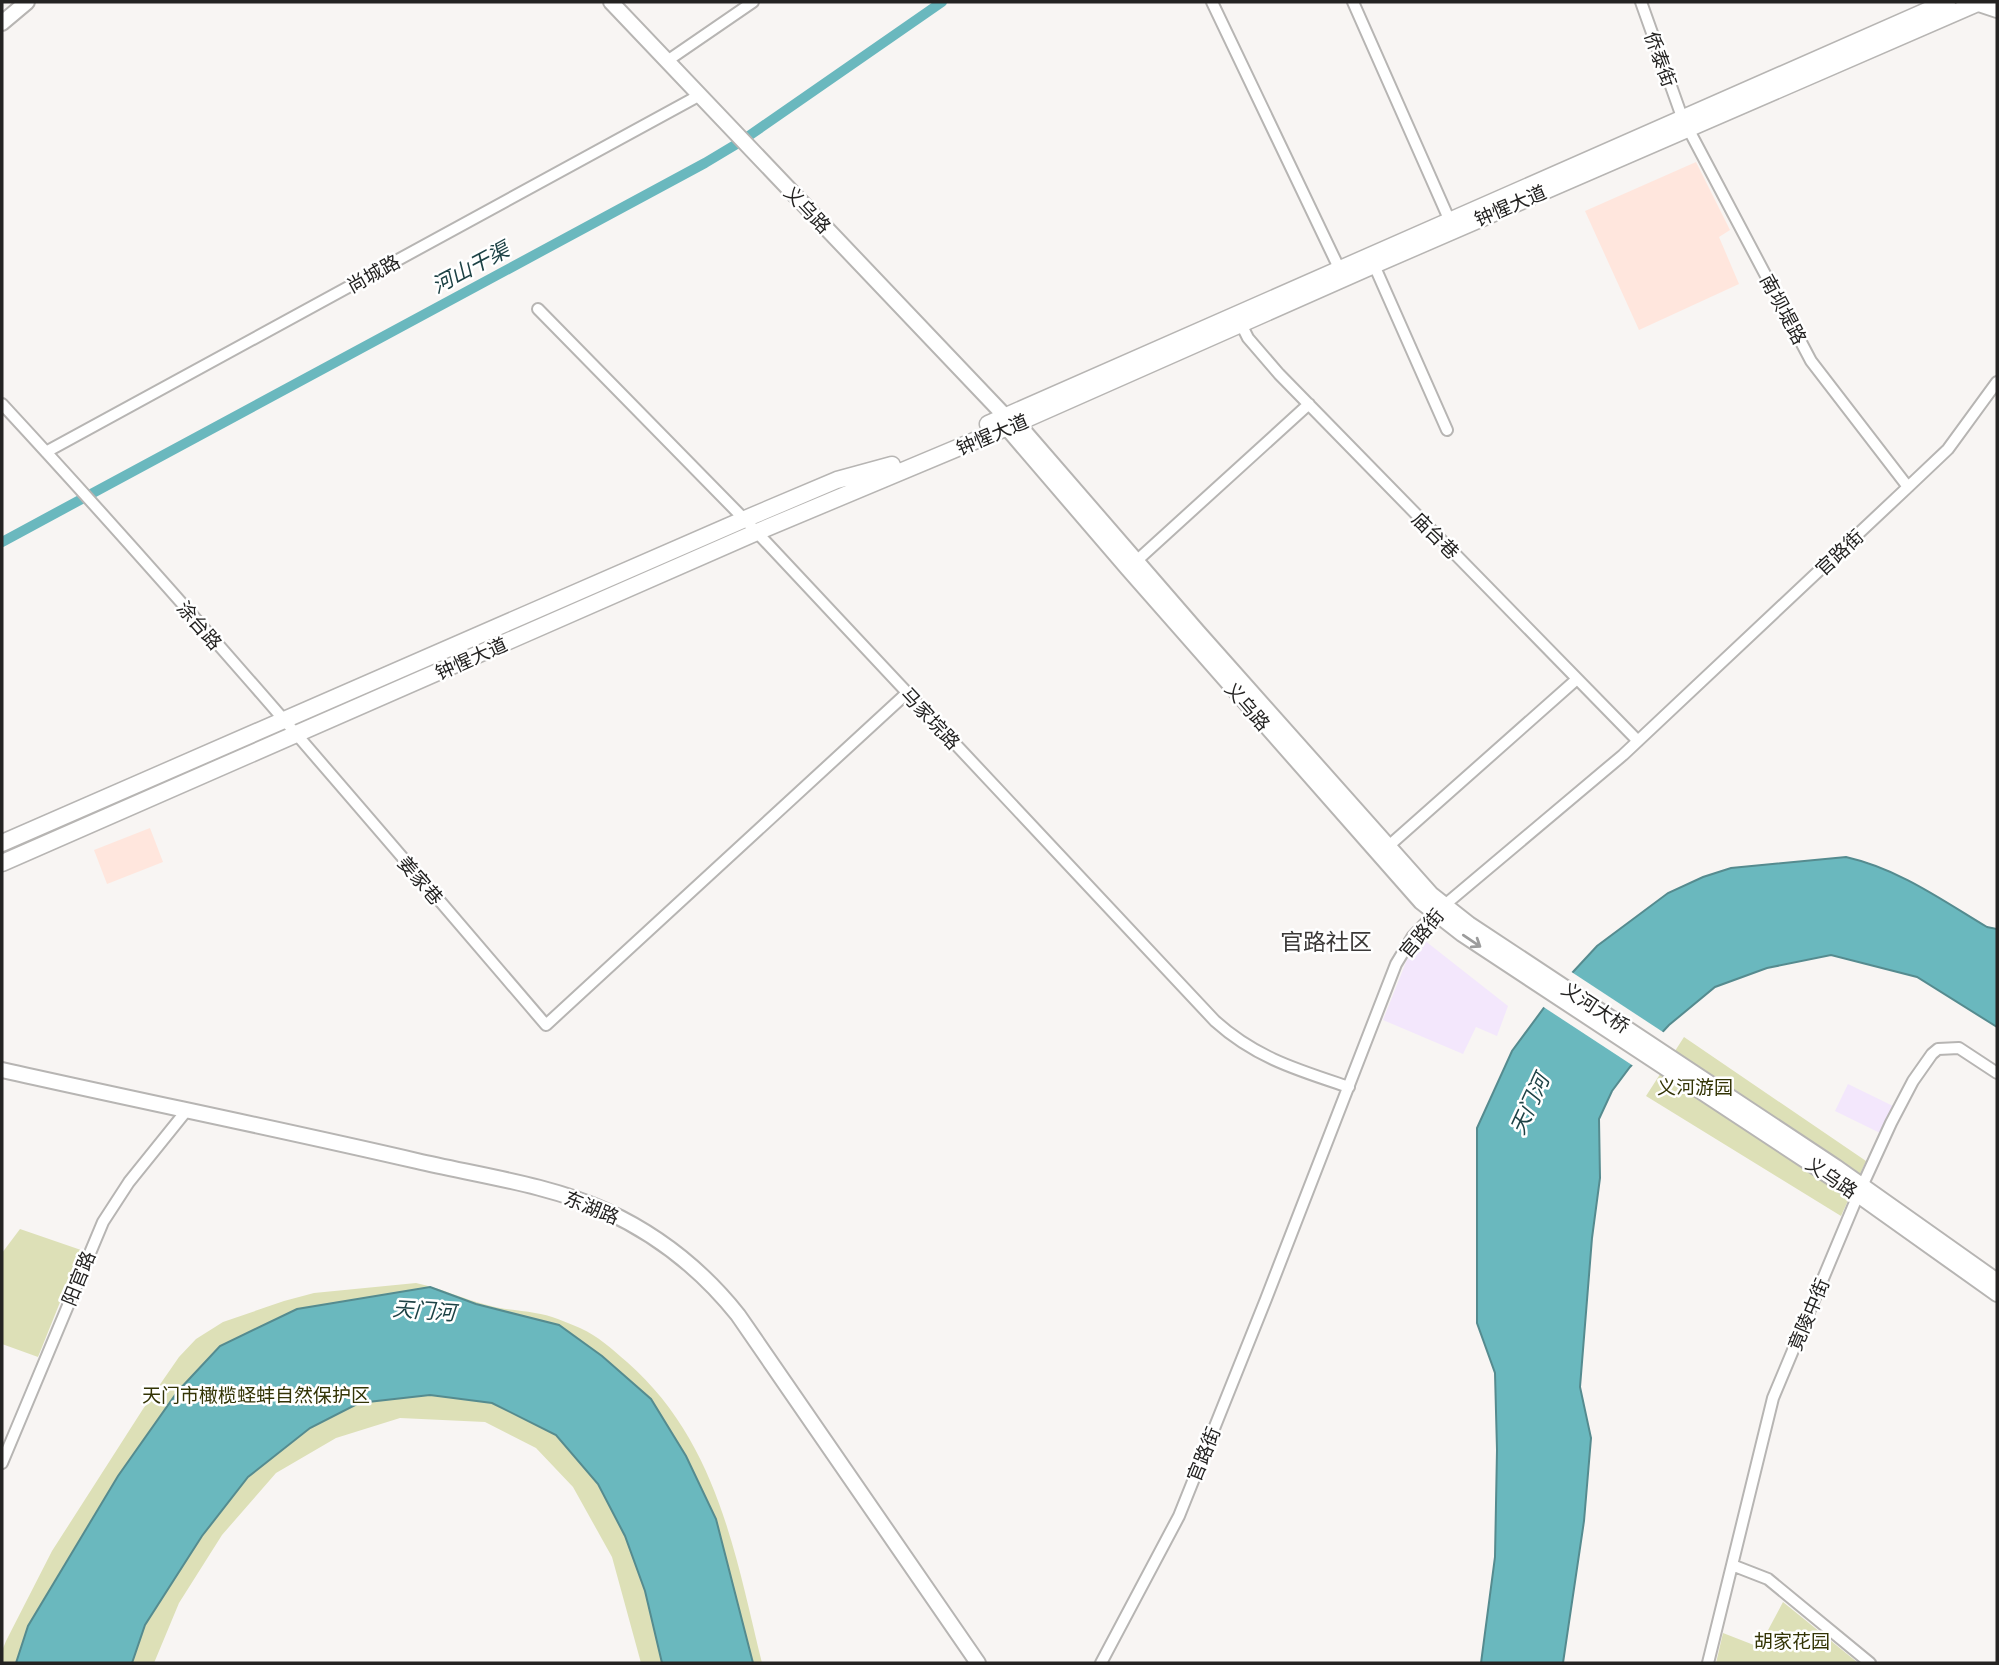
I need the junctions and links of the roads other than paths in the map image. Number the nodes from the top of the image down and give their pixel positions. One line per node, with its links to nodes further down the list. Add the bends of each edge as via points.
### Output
1 (27, 2): 10 (main road)
2 (611, 2): 12 (main road, 义乌路)
3 (753, 2): 12 (street)
4 (1212, 2): 16 (street)
5 (1353, 2): 15 (street)
6 (1641, 2): 14 (street, 侨泰街)
7 (1942, 3): 11 (highway, 钟惺大道)
8 (1978, 3): 9 (main road); 11 (highway, 钟惺大道)
9 (1997, 10)
10 (2, 23)
11 (1874, 41): 14 (highway, 钟惺大道)
12 (667, 61): 13 (main road, 义乌路)
13 (700, 95): 24 (main road, 义乌路); 26 (street, 尚城路)
14 (1685, 123): 15 (highway, 钟惺大道); 17 (highway, 钟惺大道); 27 (street, 南坝堤路, via 1811,362)
15 (1447, 216): 16 (highway, 钟惺大道)
16 (1337, 264): 21 (highway, 钟惺大道)
17 (1375, 268): 19 (highway, 钟惺大道); 25 (street)
18 (538, 309): 28 (street, 马家垸路)
19 (1242, 326): 21 (highway, 钟惺大道); 23 (street, 庙台巷, via 1256,348)
20 (1997, 382): 27 (street, 官路街, via 1948,449)
21 (1091, 384): 24 (highway, 钟惺大道)
22 (2, 404): 26 (street)
23 (1308, 404): 29 (street); 31 (street, 庙台巷)
24 (1010, 422): 28 (highway, 钟惺大道); 29 (main road, 义乌路)
25 (1447, 430)
26 (46, 452): 33 (street, 涂台路)
27 (1908, 487): 34 (street, 官路街)
28 (754, 529): 30 (highway, 钟惺大道); 32 (street, 马家垸路)
29 (1132, 565): 36 (main road, 义乌路)
30 (599, 597): 33 (highway, 钟惺大道, via 423,684); 33 (highway, 钟惺大道, via 458,648)
31 (1577, 679): 34 (street, 庙台巷); 36 (street)
32 (907, 693): 33 (street, 姜家巷, via 546,1025); 44 (street, 马家垸路, via 1223,1028 1266,1057)
33 (293, 731): 35 (highway); 37 (highway, 钟惺大道)
34 (1638, 741): 38 (street, 官路街)
35 (2, 843)
36 (1383, 851): 38 (main road, 义乌路, via 1423,886)
37 (5, 863)
38 (1439, 910): 39 (main road, 义乌路); 44 (street, 官路街, via 1413,936 1396,964)
39 (1519, 965): 40 (main road, 义河大桥)
40 (1666, 1061): 46 (main road, 义乌路)
41 (2, 1070): 45 (main road, 东湖路)
42 (1997, 1073): 46 (street, 竟陵中街, via 1959,1048 1932,1054 1905,1095)
43 (2, 1079): 45 (main road, 东湖路)
44 (1349, 1087): 53 (street, 官路街, via 1179,1516)
45 (184, 1113): 49 (street, 阳官路, via 103,1222); 51 (main road, 东湖路, via 565,1202 611,1220 666,1252 702,1282 734,1318); 52 (main road, 东湖路, via 549,1191 607,1211 658,1240 705,1278 738,1315)
46 (1861, 1190): 47 (main road, 义乌路); 48 (main road, 义乌路); 50 (street, 竟陵中街, via 1773,1398)
47 (1997, 1280)
48 (1997, 1294)
49 (2, 1464)
50 (1732, 1565): 54 (street, 竟陵中街); 55 (street, via 1768,1580)
51 (969, 1663)
52 (978, 1663)
53 (1101, 1663)
54 (1708, 1663)
55 (1870, 1663)

